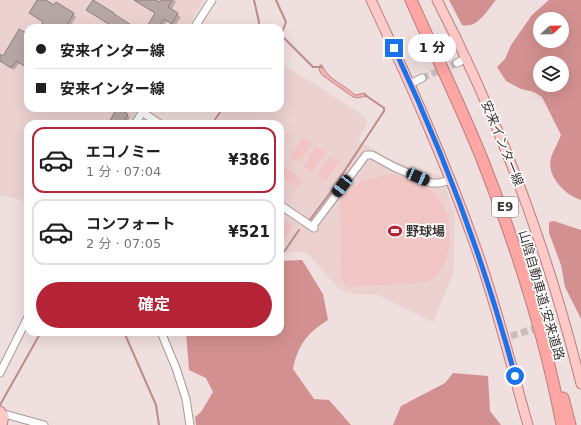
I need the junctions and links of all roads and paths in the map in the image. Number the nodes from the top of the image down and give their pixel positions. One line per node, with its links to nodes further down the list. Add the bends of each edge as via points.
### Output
1 (212, 0): 6 (street)
2 (371, 0): 10 (main road)
3 (411, 0): 18 (highway, 山陰自動車道;安来道路 / E9, via 471,132 505,218)
4 (415, 0): 17 (highway, 山陰自動車道;安来道路 / E9, via 494,178 522,258)
5 (437, 0): 7 (main road, 安来インター線)
6 (197, 24)
7 (467, 58): 8 (street); 20 (main road, 安来インター線, via 513,166 553,282 561,321)
8 (457, 63)
9 (422, 78): 10 (street)
10 (410, 84): 13 (main road)
11 (146, 112): 12 (street)
12 (155, 120)
13 (450, 180): 14 (street, via 431,182 372,155 366,155 313,227); 24 (main road, via 508,337)
14 (284, 208)
15 (24, 325): 19 (street)
16 (163, 336): 23 (street, via 186,399)
17 (546, 340): 27 (highway, 山陰自動車道;安来道路 / E9); 28 (highway)
18 (545, 351): 25 (highway); 26 (highway, 山陰自動車道;安来道路 / E9)
19 (0, 373)
20 (581, 384)
21 (2, 418): 22 (street, via 8,415)
22 (44, 425)
23 (190, 425)
24 (528, 425)
25 (555, 425)
26 (562, 425)
27 (565, 425)
28 (570, 425)

